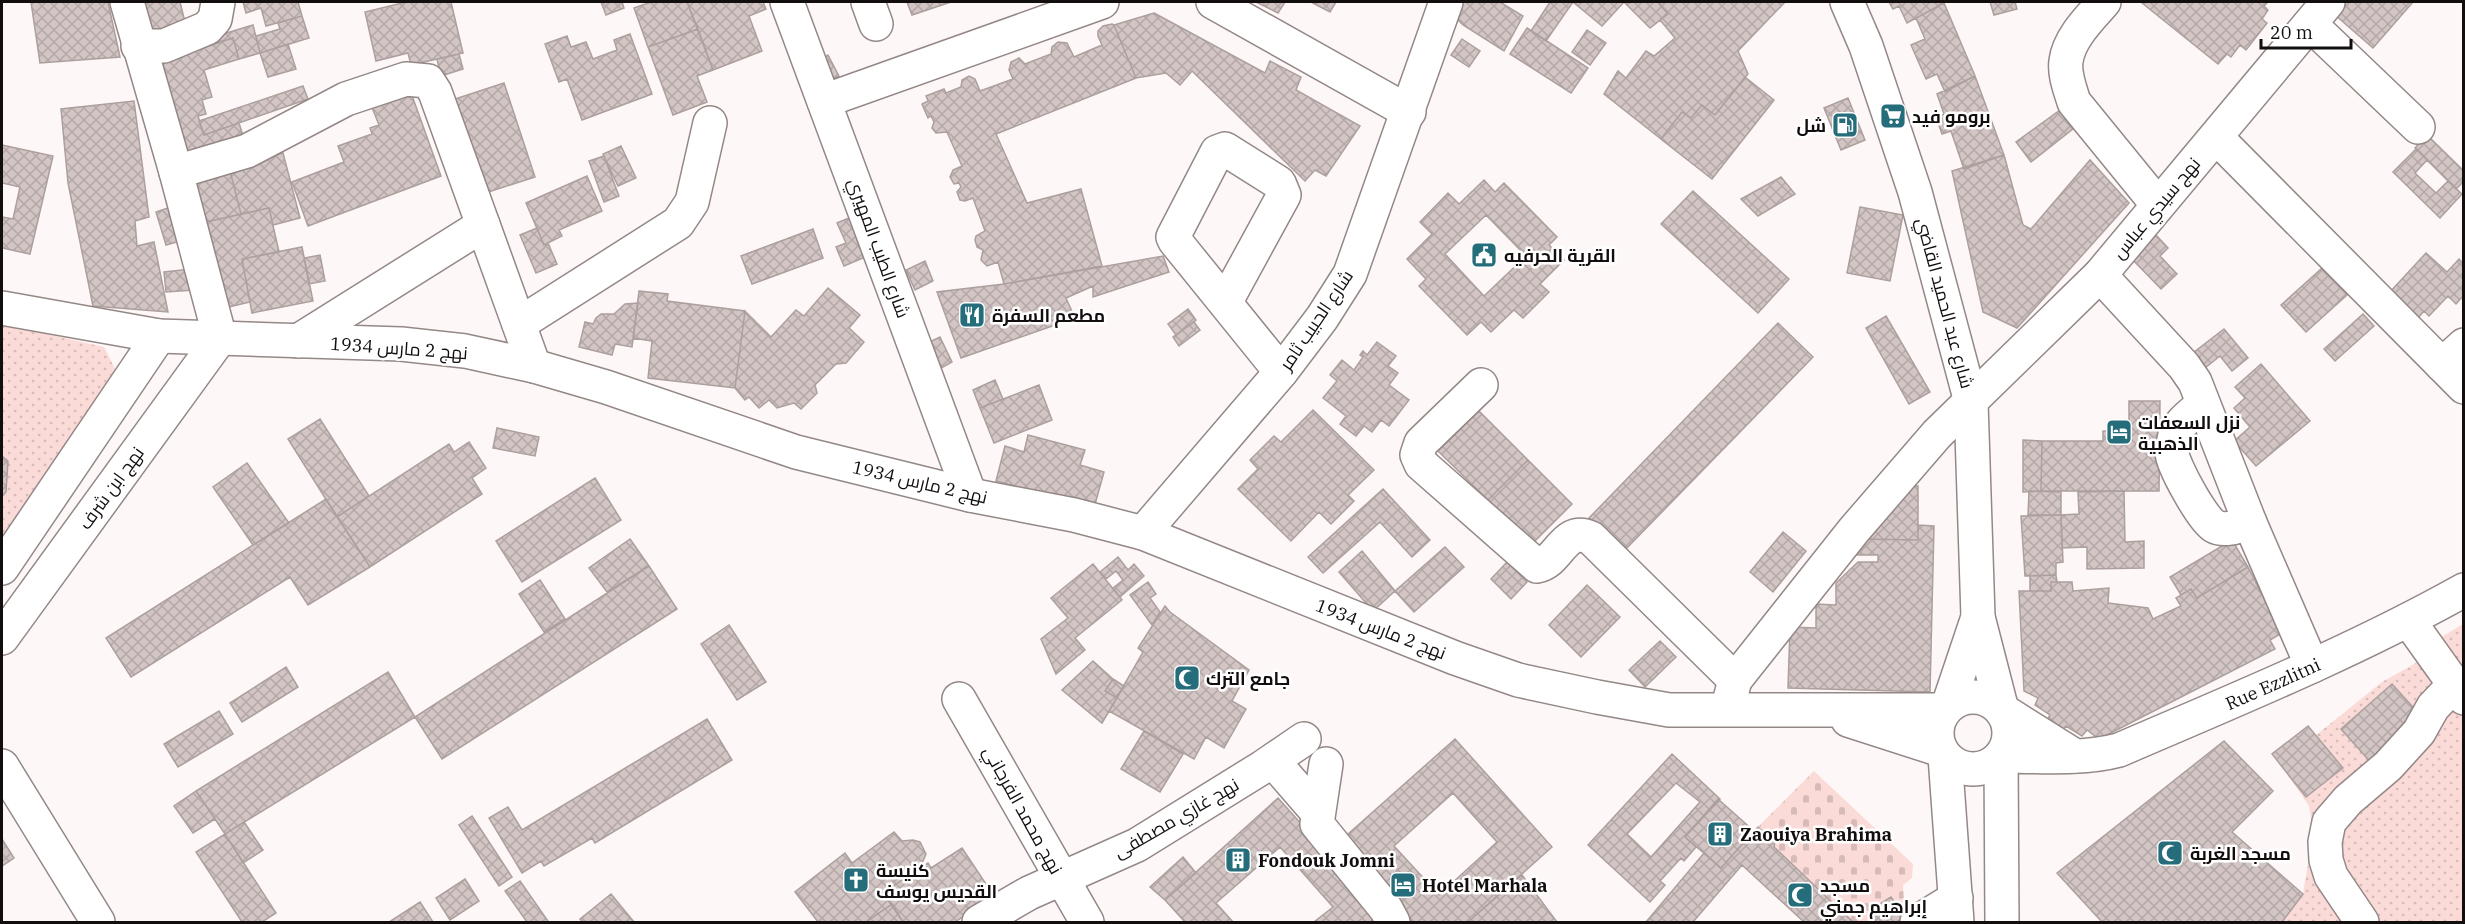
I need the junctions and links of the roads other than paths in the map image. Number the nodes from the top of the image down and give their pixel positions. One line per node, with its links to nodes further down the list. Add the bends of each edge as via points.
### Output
1 (127, 2): 10 (street)
2 (218, 2): 10 (street, via 215,19 207,28 164,46)
3 (787, 2): 11 (street, شارع الطيب المهيري)
4 (1102, 2): 11 (street)
5 (1213, 2): 12 (street)
6 (1446, 2): 12 (street, شارع الحبيب ثامر)
7 (1846, 2): 30 (street, شارع عبد الحميد القاضي, via 1866,46 1915,192)
8 (2103, 2): 17 (street, via 2073,42 2066,60 2068,82 2074,102)
9 (2319, 13): 14 (street); 15 (street, نهج سيدي عباس)
10 (138, 46): 16 (street)
11 (824, 101): 32 (street, شارع الطيب المهيري)
12 (1409, 112): 28 (street, شارع الحبيب ثامر, via 1359,281 1322,318)
13 (710, 123): 22 (street, via 692,202 678,223)
14 (2418, 127)
15 (2216, 137): 17 (street, نهج سيدي عباس); 27 (street)
16 (176, 172): 18 (street, via 247,151 346,99 406,79 428,81); 24 (street)
17 (2158, 205): 19 (street, نهج سيدي عباس)
18 (483, 225): 22 (street); 25 (street)
19 (2100, 274): 30 (street, نهج سيدي عباس); 31 (street, via 2184,366)
20 (1225, 303): 28 (street)
21 (2, 308): 23 (street, نهج 2 مارس 1934)
22 (519, 324): 26 (street)
23 (159, 336): 24 (street, نهج 2 مارس 1934); 35 (street)
24 (220, 339): 25 (street, نهج 2 مارس 1934); 39 (street, نهج ابن شرف)
25 (298, 341): 26 (street, نهج 2 مارس 1934, via 400,344 465,351)
26 (534, 366): 32 (street, نهج 2 مارس 1934, via 796,452)
27 (2456, 366)
28 (1281, 372): 34 (street, شارع الحبيب ثامر)
29 (1481, 385): 42 (street, via 1421,443 1417,455 1420,464 1537,566 1546,563 1571,537 1583,534 1591,538)
30 (1971, 402): 37 (street, شارع عبد الحميد القاضي); 42 (street, نهج سيدي عباس, via 1937,434 1854,530)
31 (2203, 404): 33 (street); 33 (street, via 2175,434 2175,465 2214,526 2227,528)
32 (970, 495): 34 (street, نهج 2 مارس 1934)
33 (2250, 523): 40 (street)
34 (1143, 533): 42 (street, نهج 2 مارس 1934, via 1346,616 1518,680 1669,710)
35 (2, 568)
36 (2463, 590): 38 (street, Rue Ezzlitni)
37 (1978, 617): 44 (street, شارع عبد الحميد القاضي); 45 (street, شارع عبد الحميد القاضي)
38 (2409, 621): 40 (street, Rue Ezzlitni); 41 (street)
39 (2, 638)
40 (2312, 666): 50 (street, Rue Ezzlitni, via 2119,750)
41 (2459, 692): 63 (street, via 2433,707 2419,732 2329,822 2326,861 2340,894)
42 (1731, 695): 46 (street, نهج 2 مارس 1934)
43 (959, 699): 55 (street, نهج محمد الفرجاني)
44 (1946, 708): 45 (street, via 1964,698 1981,697); 46 (street, نهج 2 مارس 1934); 48 (street, via 1936,730)
45 (2002, 710): 49 (street, via 2009,738); 50 (street)
46 (1823, 711): 48 (street, نهج 2 مارس 1934)
47 (1304, 739): 51 (street, نهج غازي مصطفى)
48 (1943, 753): 49 (street, via 1967,768 1985,766); 56 (street)
49 (2001, 756): 50 (street, Rue Ezzlitni); 62 (street)
50 (2075, 756)
51 (1273, 761): 54 (street); 55 (street, نهج غازي مصطفى, via 1137,845)
52 (1326, 764): 54 (street)
53 (2, 766): 57 (street)
54 (1318, 813): 60 (street, via 1317,824)
55 (1061, 878): 58 (street, نهج غازي مصطفى); 59 (street, نهج محمد الفرجاني)
56 (1957, 910): 61 (street)
57 (98, 922)
58 (979, 922)
59 (1087, 922)
60 (1393, 922)
61 (1917, 922)
62 (2002, 922)
63 (2362, 922)

